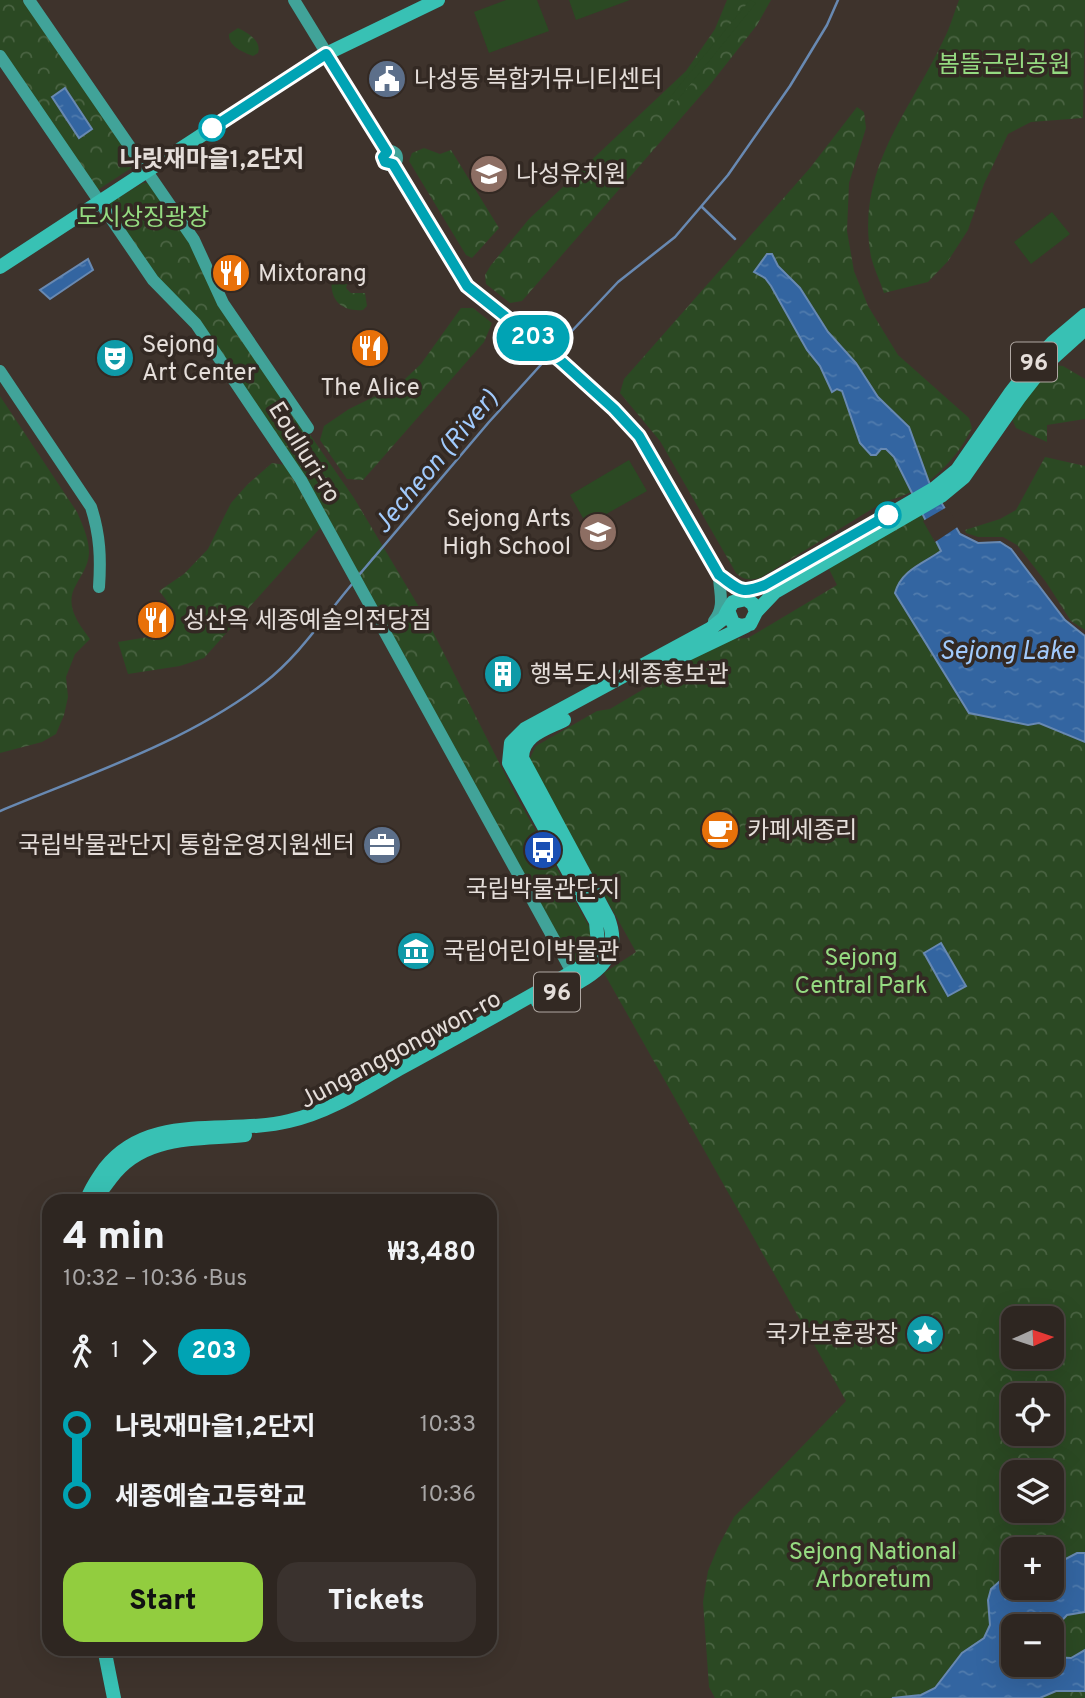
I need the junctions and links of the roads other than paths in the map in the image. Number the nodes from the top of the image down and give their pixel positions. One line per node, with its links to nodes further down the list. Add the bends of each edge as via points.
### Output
1 (29, 0): 6 (street, Eoulluri-ro)
2 (294, 0): 4 (street)
3 (438, 0): 4 (main road)
4 (326, 54): 6 (main road); 16 (street, via 387,152 386,164 393,164 467,286 542,345 639,436)
5 (0, 56): 7 (street, Eoulluri-ro)
6 (147, 171): 7 (main road); 13 (street, Eoulluri-ro, via 194,240 223,303)
7 (99, 201): 8 (main road); 23 (street, Eoulluri-ro, via 153,280 196,324 293,469)
8 (0, 267)
9 (1085, 314): 12 (main road, 96, via 1052,342 1011,391)
10 (1085, 329): 12 (main road, 96, via 1044,366)
11 (0, 371): 17 (street, via 91,507 102,556)
12 (997, 421): 14 (main road, 96, via 964,477)
13 (308, 428)
14 (911, 507): 15 (main road, 96); 20 (main road, 96, via 775,592)
15 (806, 563): 16 (street, via 750,591); 18 (main road, 96)
16 (721, 580): 18 (street); 19 (street); 22 (street, via 721,611)
17 (99, 587)
18 (745, 599): 19 (main road, 96, via 733,602); 20 (main road)
19 (729, 609): 21 (main road, via 730,619); 22 (main road, Junganggongwon-ro / 96, via 717,625)
20 (756, 612): 21 (main road, 96, via 753,621)
21 (742, 626): 24 (main road, Junganggongwon-ro / 96, via 717,633 671,657 531,737 522,749 526,769 612,929 611,950 602,967 316,1123 172,1141)
22 (705, 630): 23 (main road, Junganggongwon-ro / 96, via 524,729 511,743 509,763 596,922 595,953)
23 (572, 972): 24 (main road, Junganggongwon-ro / 96, via 314,1115 282,1123 173,1130 150,1135)
24 (128, 1153): 25 (main road, 96, via 99,1177); 26 (main road, 96)
25 (90, 1194)
26 (101, 1194)
27 (96, 1656): 29 (main road)
28 (106, 1656): 30 (main road)
29 (104, 1698)
30 (114, 1698)

